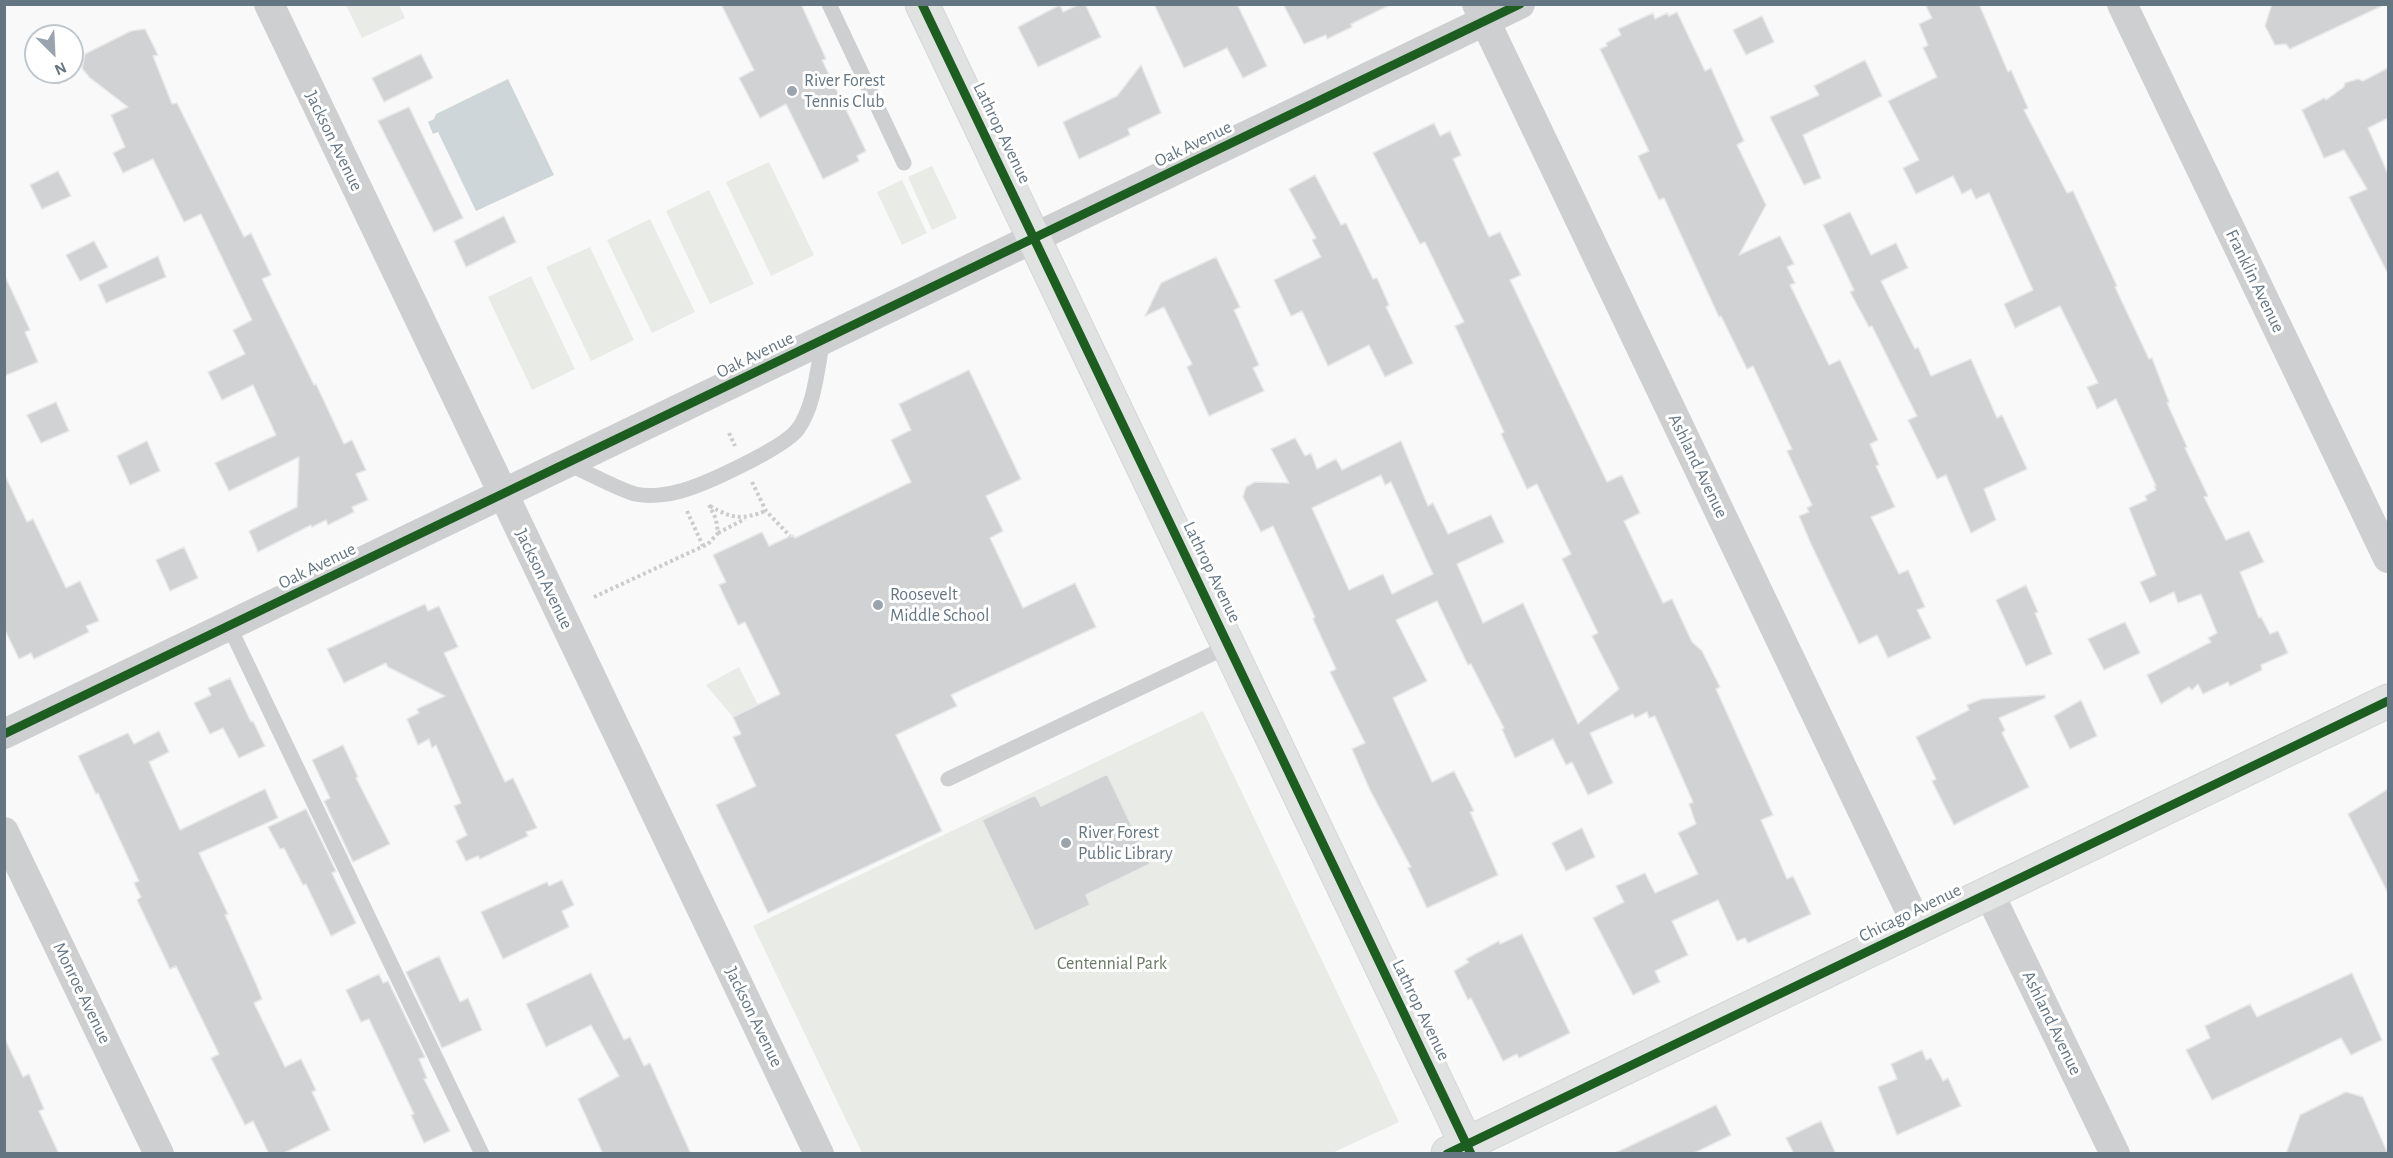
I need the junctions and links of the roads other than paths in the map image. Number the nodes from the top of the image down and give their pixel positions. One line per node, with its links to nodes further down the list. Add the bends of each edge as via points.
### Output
1 (269, 4): 11 (street, Jackson Avenue)
2 (830, 4): 7 (lane)
3 (922, 4): 8 (street, Lathrop Avenue)
4 (1520, 4): 6 (street, Oak Avenue)
5 (2122, 4): 12 (street, Franklin Avenue)
6 (1481, 13): 8 (street, Oak Avenue); 20 (street, Ashland Avenue)
7 (904, 163)
8 (1034, 239): 9 (street, Oak Avenue); 14 (street, Lathrop Avenue)
9 (823, 340): 10 (street, Oak Avenue); 10 (lane, via 808,408 798,430 778,447 744,464 682,491 655,495 635,494)
10 (568, 464): 11 (street, Oak Avenue)
11 (504, 495): 13 (street, Oak Avenue); 24 (street, Jackson Avenue)
12 (2388, 558)
13 (230, 626): 16 (street, Oak Avenue); 23 (lane)
14 (1228, 646): 17 (lane); 21 (street, Lathrop Avenue)
15 (2388, 701): 19 (street, Chicago Avenue)
16 (4, 734)
17 (948, 779)
18 (4, 832): 22 (street, Monroe Avenue)
19 (1989, 893): 20 (street, Chicago Avenue); 25 (street, Ashland Avenue)
20 (1918, 927): 21 (street, Chicago Avenue)
21 (1462, 1150)
22 (159, 1154)
23 (482, 1154)
24 (819, 1154)
25 (2115, 1154)

